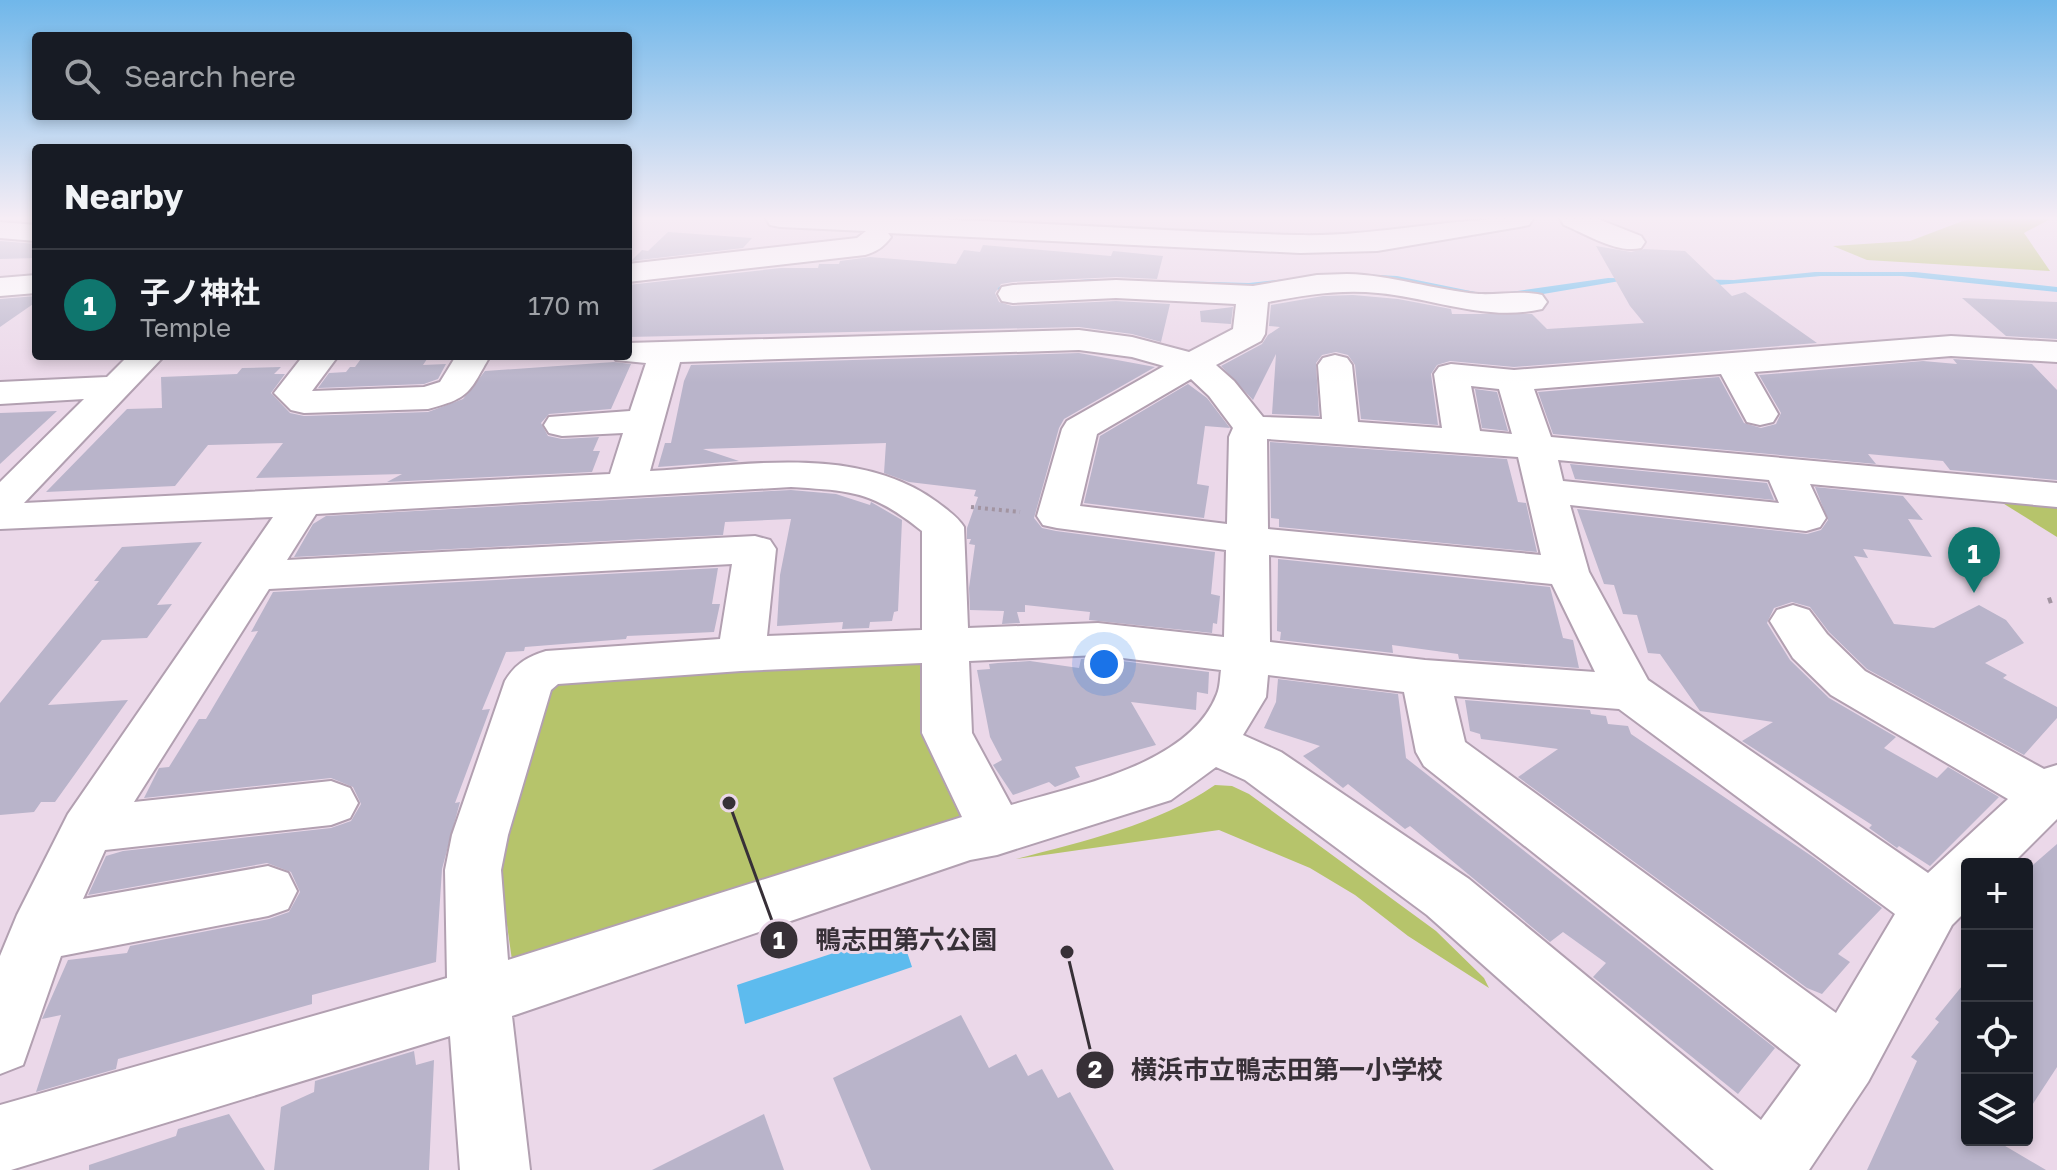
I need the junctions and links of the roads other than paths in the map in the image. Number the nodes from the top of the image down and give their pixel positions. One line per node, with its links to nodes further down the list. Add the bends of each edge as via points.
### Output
1 (1021, 274): 9 (street)
2 (1079, 274): 5 (street, via 1116,289)
3 (1166, 274): 5 (street)
4 (32, 284): 6 (street)
5 (1163, 286): 7 (street)
6 (0, 287)
7 (1253, 295): 8 (street, via 1363,283 1479,303); 17 (street, via 1249,334)
8 (1531, 302)
9 (994, 341): 10 (street); 17 (street, via 1125,345)
10 (647, 352): 22 (street)
11 (2057, 352): 15 (street, via 1951,346)
12 (143, 360): 19 (street)
13 (318, 360): 14 (street, via 292,393 304,402 428,398 453,389)
14 (471, 360)
15 (1732, 363): 18 (street); 21 (street)
16 (1335, 365): 25 (street)
17 (1192, 366): 24 (street, via 1216,381); 35 (street, via 1080,429 1057,516)
18 (1514, 380): 26 (street, via 1451,374); 27 (street)
19 (116, 387): 20 (street); 33 (street)
20 (0, 393)
21 (1760, 414)
22 (645, 421): 23 (street); 29 (street)
23 (562, 425)
24 (1252, 428): 25 (street); 35 (street)
25 (1341, 432): 26 (street)
26 (1463, 442): 27 (street)
27 (1535, 447): 28 (street); 30 (street)
28 (1783, 468): 30 (street, via 1806,518); 31 (street)
29 (627, 483): 32 (street); 39 (street, via 791,475 862,480 908,500 943,527)
30 (1546, 491): 37 (street)
31 (2057, 495)
32 (303, 503): 34 (street); 36 (street)
33 (0, 505)
34 (0, 517)
35 (1248, 540): 37 (street); 41 (street)
36 (260, 569): 40 (street, via 270,575 755,549); 47 (street)
37 (1567, 572): 43 (street)
38 (1789, 621): 45 (street, via 1848,683)
39 (945, 646): 40 (street); 41 (street, via 1098,639); 48 (street, via 947,733)
40 (741, 654): 53 (street, via 546,668 529,681 473,870)
41 (1247, 655): 42 (street); 44 (street, via 1241,697)
42 (1425, 677): 43 (street); 55 (street, via 1442,752)
43 (1630, 692): 50 (street)
44 (1212, 743): 48 (street, via 1152,785); 58 (street, via 1263,766 1448,897)
45 (2051, 790): 49 (street)
46 (331, 803): 47 (street)
47 (87, 830): 52 (street)
48 (997, 832): 53 (street)
49 (1981, 858)
50 (1949, 890): 55 (street)
51 (268, 891): 52 (street)
52 (38, 934): 54 (street)
53 (479, 998): 56 (street); 57 (street)
54 (0, 1043)
55 (1845, 1059): 58 (street)
56 (0, 1139)
57 (495, 1170)
58 (1767, 1170)

